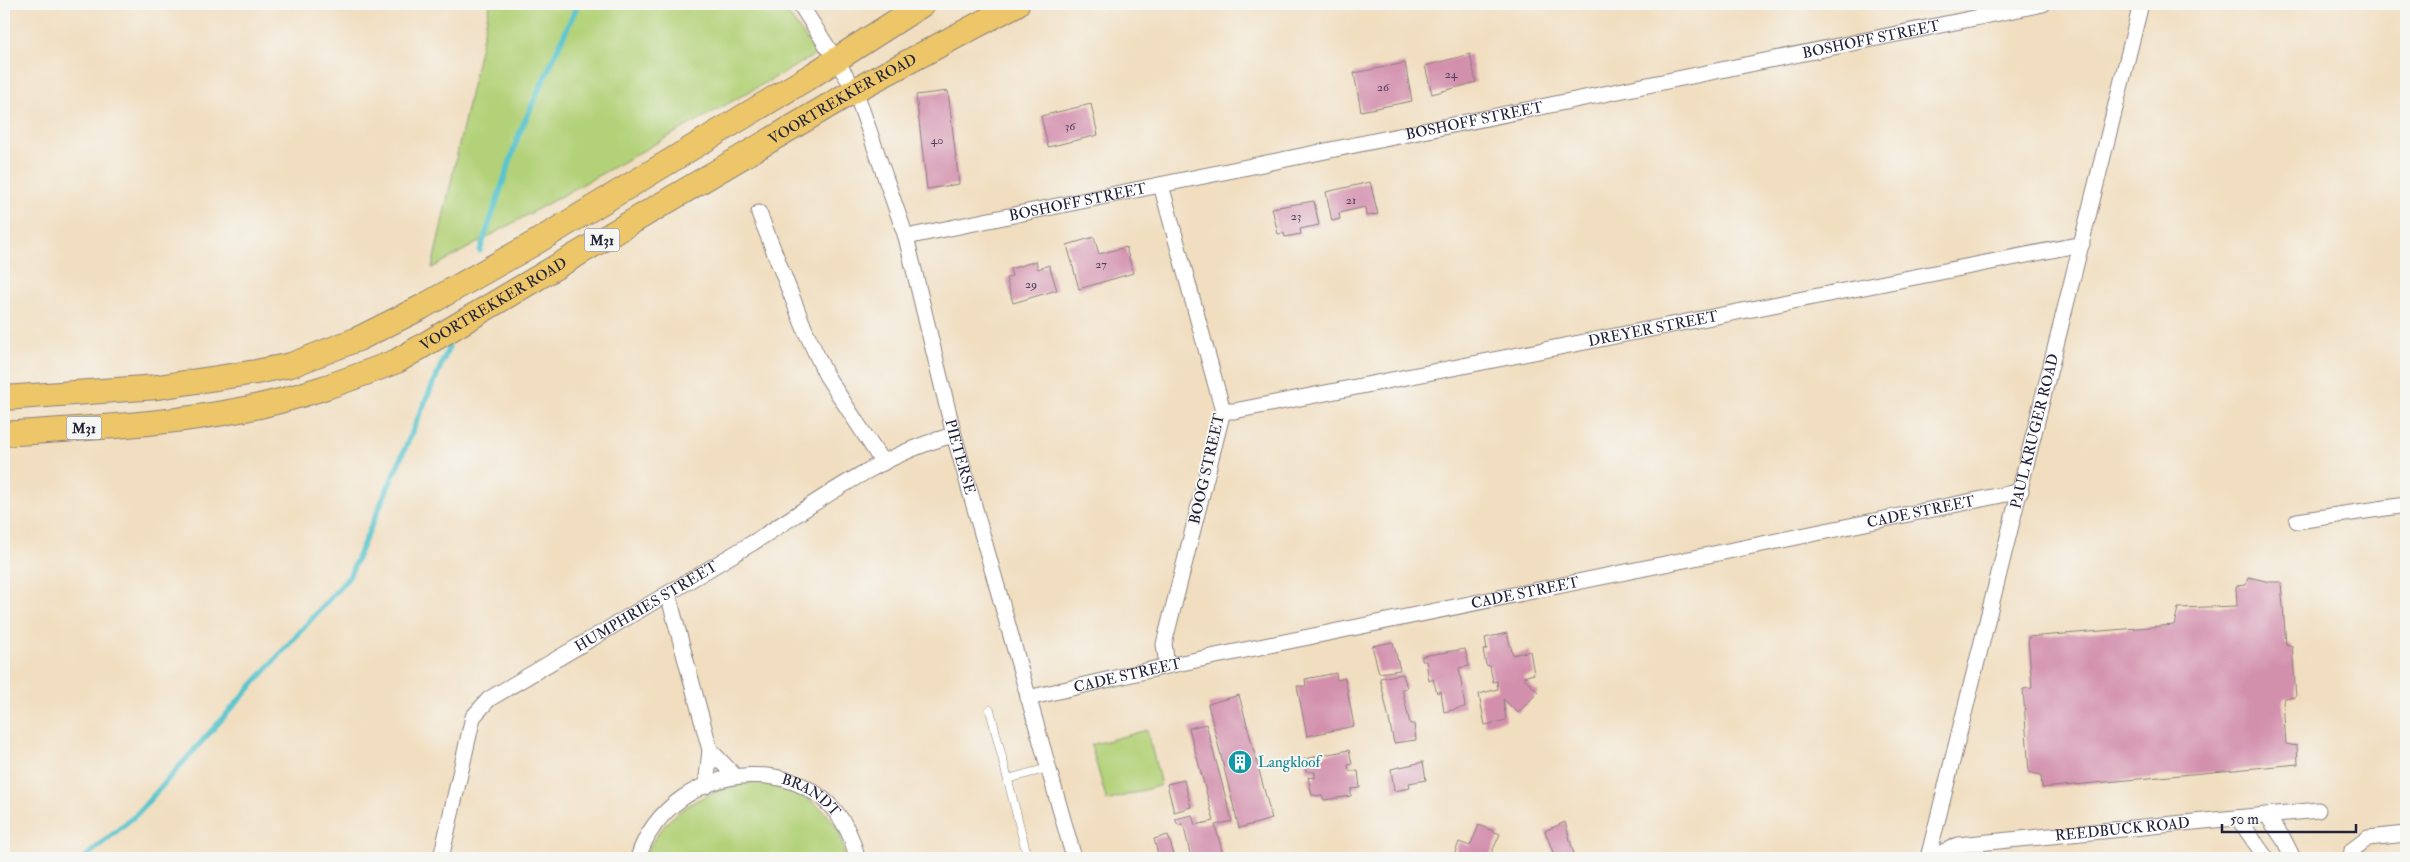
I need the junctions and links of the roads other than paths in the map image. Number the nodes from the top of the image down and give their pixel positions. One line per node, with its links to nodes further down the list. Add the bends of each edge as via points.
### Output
1 (800, 4): 6 (street, PIETERSE)
2 (923, 4): 6 (main road, VOORTREKKER ROAD / M31)
3 (1018, 4): 7 (main road, VOORTREKKER ROAD / M31)
4 (2043, 4): 8 (street, BOSHOFF STREET)
5 (2141, 4): 11 (street, PAUL KRUGER ROAD)
6 (837, 59): 7 (street, PIETERSE); 12 (main road, VOORTREKKER ROAD / M31, via 533,244 358,339 291,365 256,372 158,387)
7 (855, 90): 10 (street, PIETERSE); 14 (main road, VOORTREKKER ROAD / M31, via 397,361 346,380 246,409 164,421)
8 (1161, 185): 10 (street, BOSHOFF STREET); 13 (street, BOOG STREET)
9 (759, 213): 16 (street, via 826,375)
10 (906, 237): 15 (street, PIETERSE)
11 (2082, 244): 13 (street, DREYER STREET); 17 (street, PAUL KRUGER ROAD)
12 (4, 398)
13 (1223, 411): 21 (street, BOOG STREET, via 1164,644)
14 (4, 434)
15 (954, 435): 16 (street, HUMPHRIES STREET, via 926,442); 22 (street, PIETERSE)
16 (883, 462): 20 (street, HUMPHRIES STREET)
17 (2021, 491): 21 (street, CADE STREET); 38 (street, PAUL KRUGER ROAD)
18 (2406, 505): 19 (street)
19 (2298, 521)
20 (668, 594): 24 (street); 34 (street, HUMPHRIES STREET, via 488,699 477,709)
21 (1168, 666): 22 (street, CADE STREET)
22 (1028, 698): 25 (street, PIETERSE)
23 (990, 710): 27 (lane)
24 (710, 750): 26 (street); 28 (street)
25 (1048, 768): 27 (lane); 37 (street, PIETERSE)
26 (735, 776): 28 (street, BRANDT); 36 (street, BRANDT, via 764,774 804,786 830,803 846,825)
27 (1008, 780): 33 (lane)
28 (706, 786): 35 (street, BRANDT, via 690,793 664,813 644,838)
29 (2318, 810): 30 (street, REEDBUCK ROAD)
30 (2267, 815): 31 (street, REEDBUCK ROAD); 40 (street)
31 (2238, 818): 38 (street, REEDBUCK ROAD, via 1958,845); 39 (street)
32 (2406, 834): 41 (street, via 2368,838 2352,850)
33 (1025, 847)
34 (441, 858)
35 (638, 858)
36 (857, 858)
37 (1074, 858)
38 (1929, 858)
39 (2266, 858)
40 (2293, 858)
41 (2351, 858)

